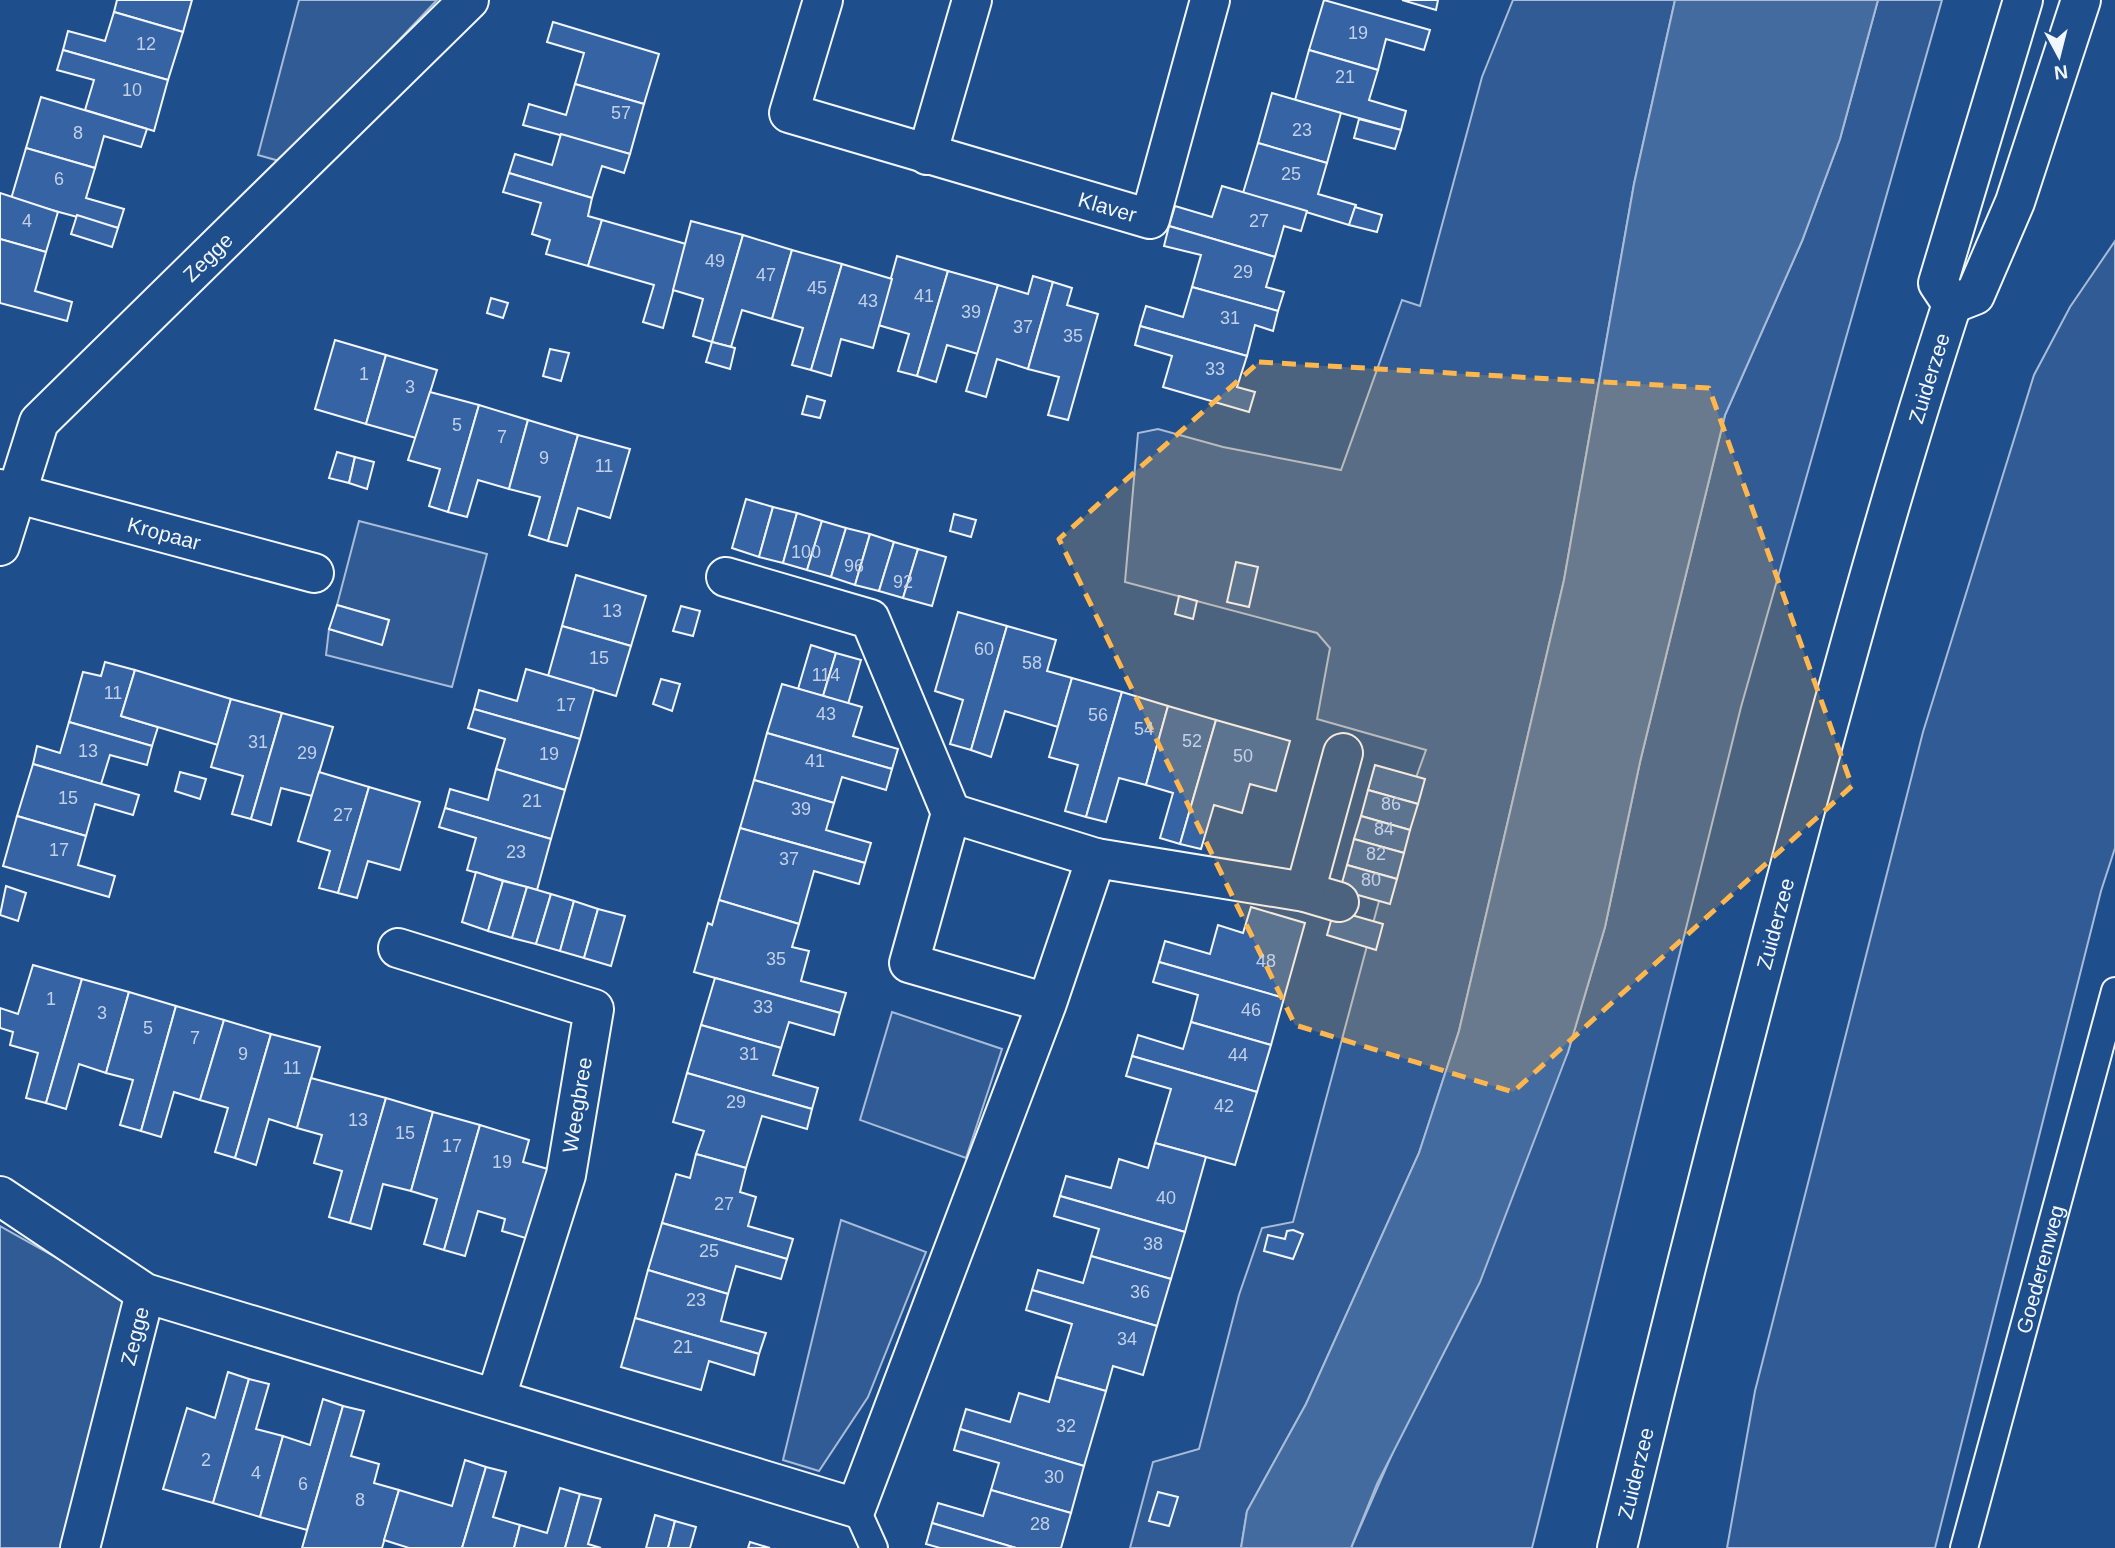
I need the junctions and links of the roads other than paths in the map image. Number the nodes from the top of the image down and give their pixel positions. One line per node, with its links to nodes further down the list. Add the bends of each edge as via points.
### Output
1 (469, 0): 9 (street, Zegge, via 39,422)
2 (823, 0): 7 (street, Klaver, via 789,113)
3 (972, 0): 7 (street)
4 (1210, 0): 7 (street, Klaver, via 1150,219)
5 (2023, 0): 8 (street, Zuiderzee, via 1938,283)
6 (2081, 0): 8 (street, Zuiderzee, via 2005,225 1975,295)
7 (927, 155)
8 (1952, 304): 25 (street, Zuiderzee, via 1848,649 1724,1113)
9 (8, 491): 10 (street, Zegge); 11 (street, Kropaar)
10 (0, 546)
11 (314, 573)
12 (726, 577): 14 (street, via 870,619)
13 (1343, 753): 15 (street, via 1322,897)
14 (951, 813): 15 (street); 18 (street, via 909,963)
15 (1096, 858): 18 (street)
16 (398, 948): 21 (street, Weegbree, via 594,1009 566,1175)
17 (2115, 991): 26 (lane, Goederenweg)
18 (1048, 1003): 22 (street)
19 (0, 1196): 20 (street, Zegge)
20 (145, 1293): 21 (street); 23 (street, Zegge)
21 (496, 1397): 22 (street)
22 (856, 1508): 24 (lane)
23 (80, 1548)
24 (874, 1548)
25 (1617, 1548)
26 (1964, 1548)

